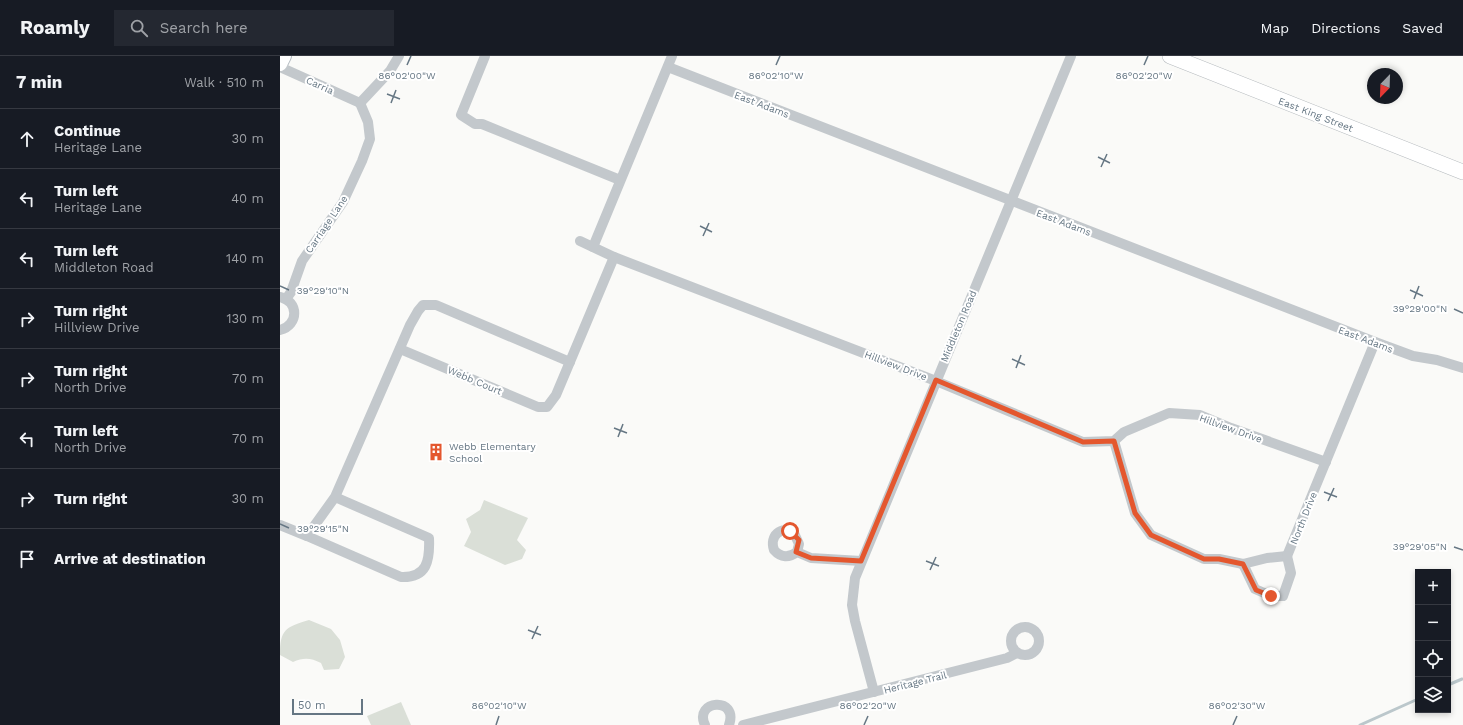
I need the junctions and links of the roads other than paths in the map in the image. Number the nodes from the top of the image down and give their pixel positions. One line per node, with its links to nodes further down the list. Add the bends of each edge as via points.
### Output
1 (399, 56): 8 (street, via 385,77)
2 (485, 56): 10 (street, via 461,114 475,124 482,124)
3 (672, 56): 7 (street)
4 (1072, 56): 11 (street, Middleton Road)
5 (1170, 56): 9 (main road, East King Street)
6 (281, 60): 8 (street, Carria)
7 (668, 67): 10 (street); 11 (street, East Adams)
8 (360, 103): 15 (street, Carriage Lane, via 368,122 370,139 362,162 343,202 304,257 292,292)
9 (1463, 172)
10 (620, 180): 13 (street)
11 (1010, 202): 17 (street, East Adams); 21 (street, Middleton Road)
12 (580, 241): 13 (street, Hillview Drive)
13 (593, 247): 14 (street, Hillview Drive)
14 (614, 257): 19 (street, Webb Court); 21 (street, Hillview Drive)
15 (283, 298): 16 (street, Carriage Lane, via 293,306 295,317 290,326)
16 (280, 330)
17 (1375, 342): 20 (street, East Adams, via 1414,356); 23 (street, North Drive)
18 (400, 349): 19 (street, via 418,311 423,305 430,304); 19 (street, Webb Court, via 542,408 553,401); 24 (street)
19 (570, 362)
20 (1463, 368)
21 (936, 380): 22 (street, Hillview Drive, via 1083,442); 29 (street, Middleton Road)
22 (1114, 441): 23 (street, Hillview Drive, via 1124,432 1169,413 1200,415); 30 (street, North Drive, via 1135,513 1151,535 1204,559)
23 (1326, 462): 28 (street, North Drive)
24 (335, 497): 26 (street); 26 (street, via 429,538 430,554 426,565 420,573 412,577 400,577)
25 (280, 525): 26 (street)
26 (307, 536)
27 (796, 552): 29 (street, via 811,558)
28 (1287, 556): 30 (street, North Drive); 30 (street, via 1291,573 1283,596 1271,596 1256,590)
29 (861, 561): 32 (street, Middleton Road, via 855,578 852,605)
30 (1243, 564)
31 (1017, 653): 32 (street, Heritage Trail, via 1007,658)
32 (874, 692): 34 (street, Heritage Trail)
33 (705, 725): 34 (street, Heritage Trail, via 705,710 717,704 729,711)
34 (736, 725)

